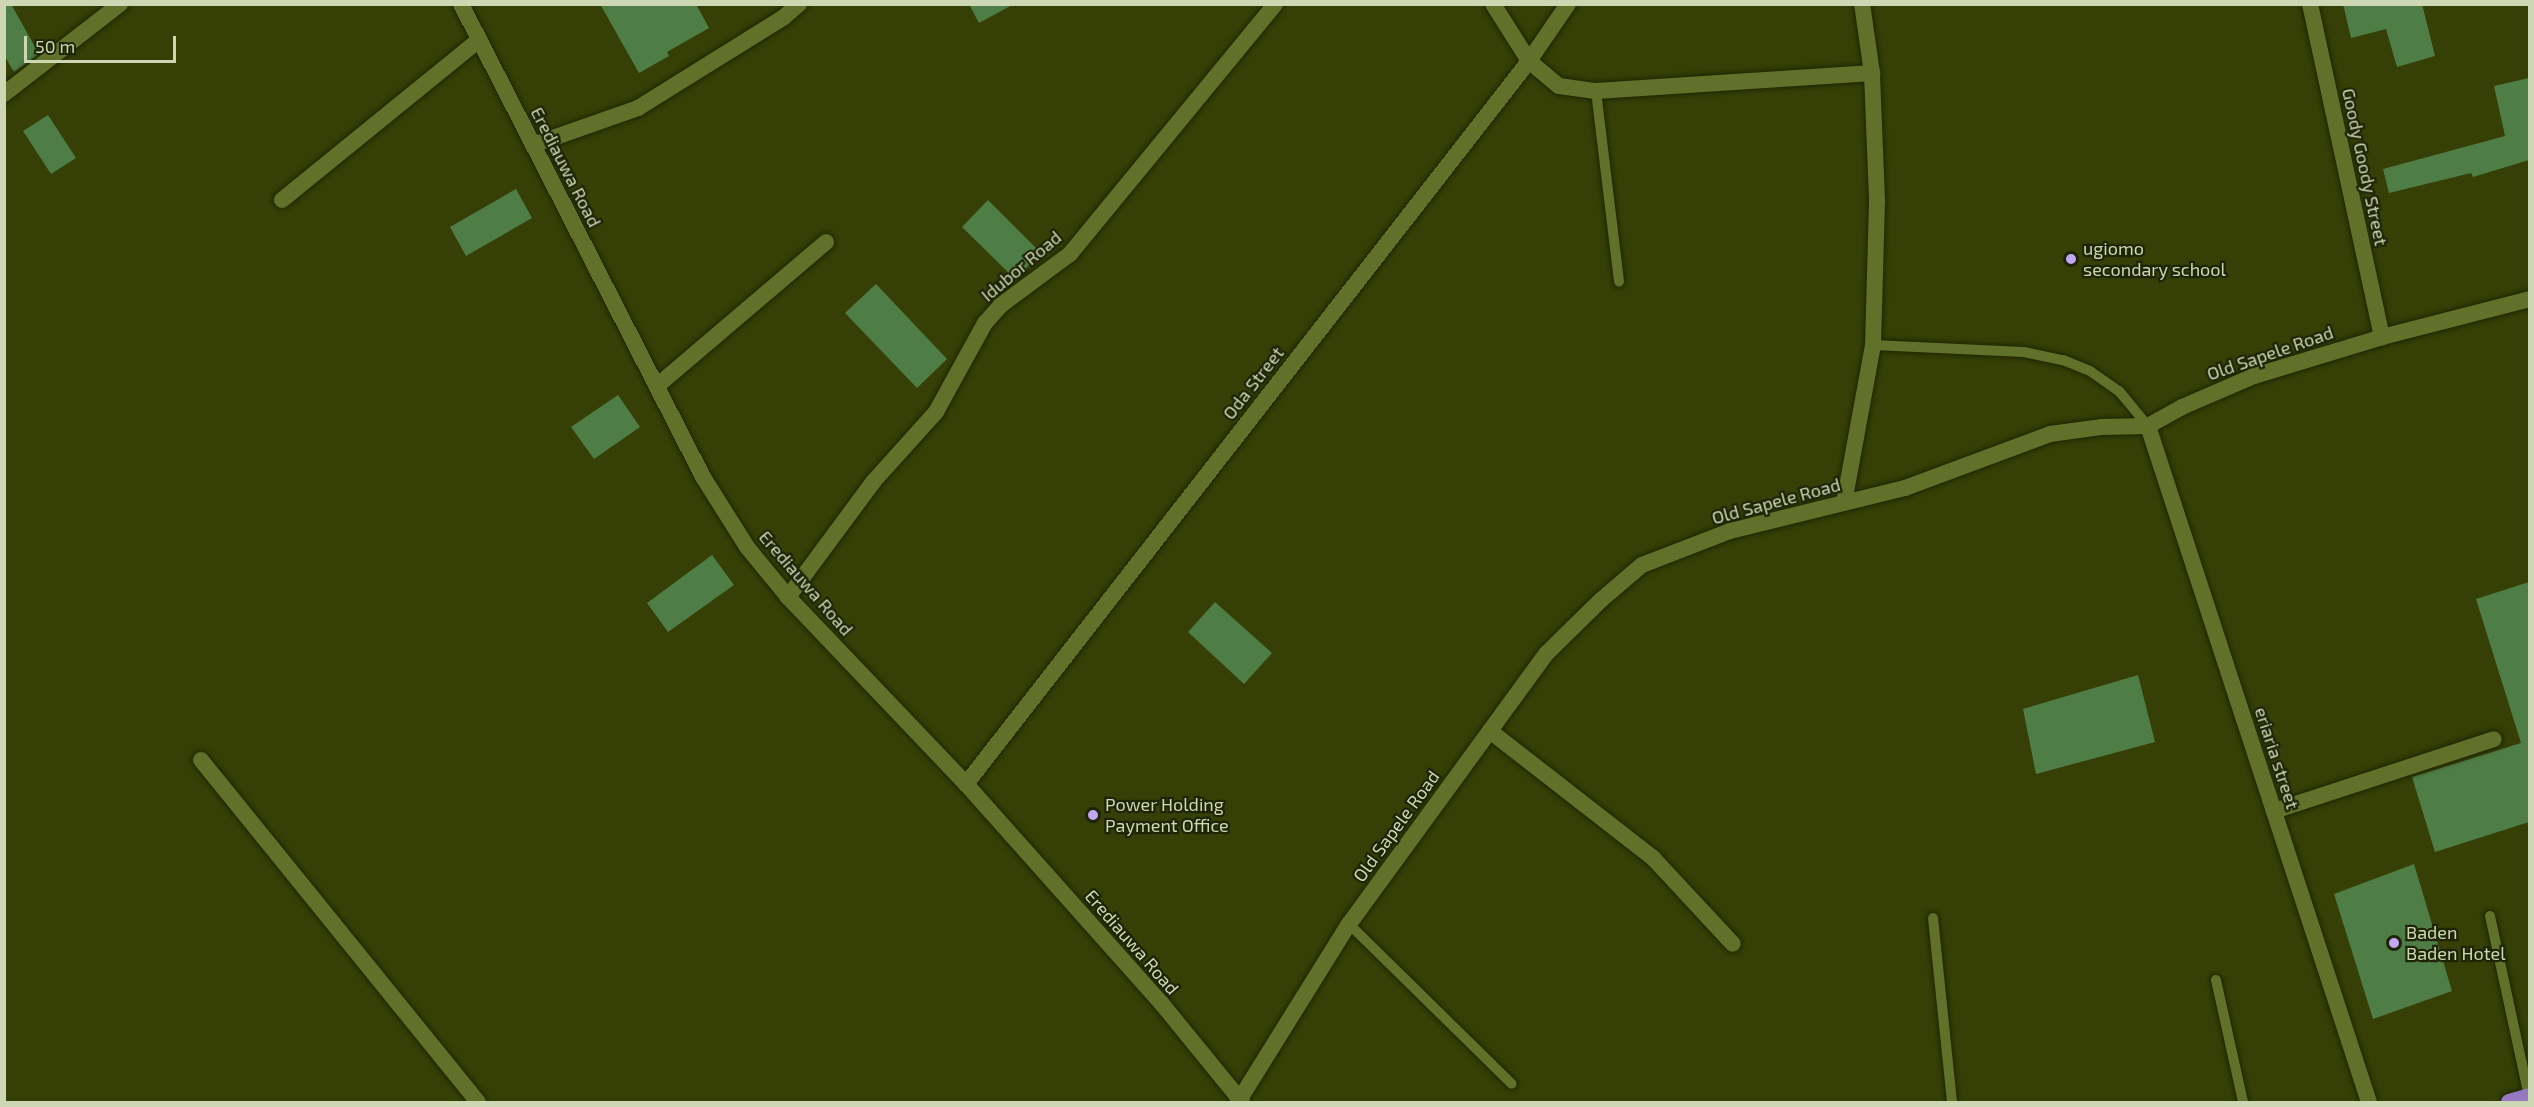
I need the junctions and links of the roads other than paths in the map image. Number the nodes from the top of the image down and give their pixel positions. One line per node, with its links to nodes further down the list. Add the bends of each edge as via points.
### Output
1 (120, 4): 13 (street)
2 (461, 4): 9 (street, Erediauwa Road)
3 (799, 4): 14 (street, via 638,108)
4 (1275, 4): 24 (street, Idubor Road, via 1070,254 1001,305 985,323 936,412 873,482)
5 (1493, 4): 10 (street)
6 (1568, 4): 10 (street, Oda Street)
7 (1862, 4): 11 (street)
8 (2310, 4): 19 (street, Goody Goody Street)
9 (479, 40): 14 (street, Erediauwa Road); 15 (street)
10 (1529, 61): 12 (street, via 1560,86); 28 (street, Oda Street)
11 (1872, 73): 12 (street); 20 (street, via 1877,199)
12 (1596, 90): 17 (lane)
13 (4, 94)
14 (533, 145): 21 (street, Erediauwa Road)
15 (282, 200)
16 (826, 242): 21 (street)
17 (1619, 282)
18 (2529, 299): 19 (street, Old Sapele Road)
19 (2382, 337): 22 (street, Old Sapele Road, via 2254,376 2181,407)
20 (1873, 345): 22 (lane, via 2024,352 2063,360 2090,371 2119,391); 23 (street)
21 (657, 386): 24 (street, Erediauwa Road, via 734,527)
22 (2148, 426): 23 (street, Old Sapele Road, via 2050,434 1905,488); 29 (street, eriaria street)
23 (1844, 503): 25 (street, Old Sapele Road, via 1730,531 1642,566 1546,654)
24 (788, 597): 28 (street, Erediauwa Road)
25 (1490, 731): 32 (street, Old Sapele Road); 33 (street, via 1653,858)
26 (2494, 739): 29 (street)
27 (201, 760): 37 (street)
28 (966, 784): 38 (street, Erediauwa Road, via 1162,1004)
29 (2274, 811): 41 (street, eriaria street)
30 (2490, 915): 36 (lane)
31 (1933, 918): 39 (lane)
32 (1348, 924): 35 (lane); 38 (street, Old Sapele Road)
33 (1734, 945)
34 (2216, 980): 40 (lane)
35 (1512, 1084)
36 (2529, 1096): 42 (highway)
37 (478, 1102)
38 (1240, 1102)
39 (1952, 1102)
40 (2243, 1102)
41 (2368, 1102)
42 (2510, 1102)

